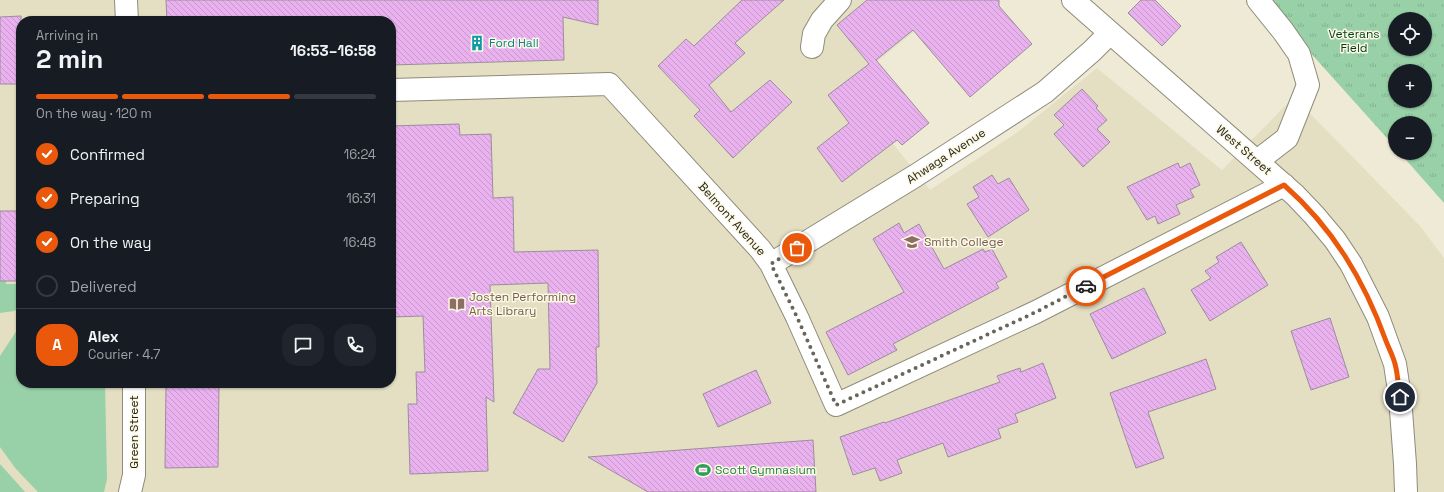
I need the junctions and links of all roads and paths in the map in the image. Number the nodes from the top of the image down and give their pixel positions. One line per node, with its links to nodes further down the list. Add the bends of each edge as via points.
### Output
1 (126, 0): 5 (street)
2 (840, 0): 7 (street, via 822,20 814,34)
3 (1073, 0): 6 (street, West Street)
4 (1258, 0): 9 (street, via 1299,54 1308,85 1287,138)
5 (127, 16)
6 (1110, 33): 9 (street, West Street); 11 (street, Ahwaga Avenue, via 1045,92 915,176)
7 (812, 48)
8 (396, 90): 11 (street, Belmont Avenue, via 609,84)
9 (1257, 161): 10 (street, West Street)
10 (1284, 185): 11 (street, Belmont Avenue, via 1036,312 836,405); 14 (street, West Street, via 1314,214 1335,240 1351,264 1378,317 1395,364 1400,397)
11 (771, 264)
12 (134, 388): 13 (street, Green Street)
13 (133, 489)
14 (1406, 492)

